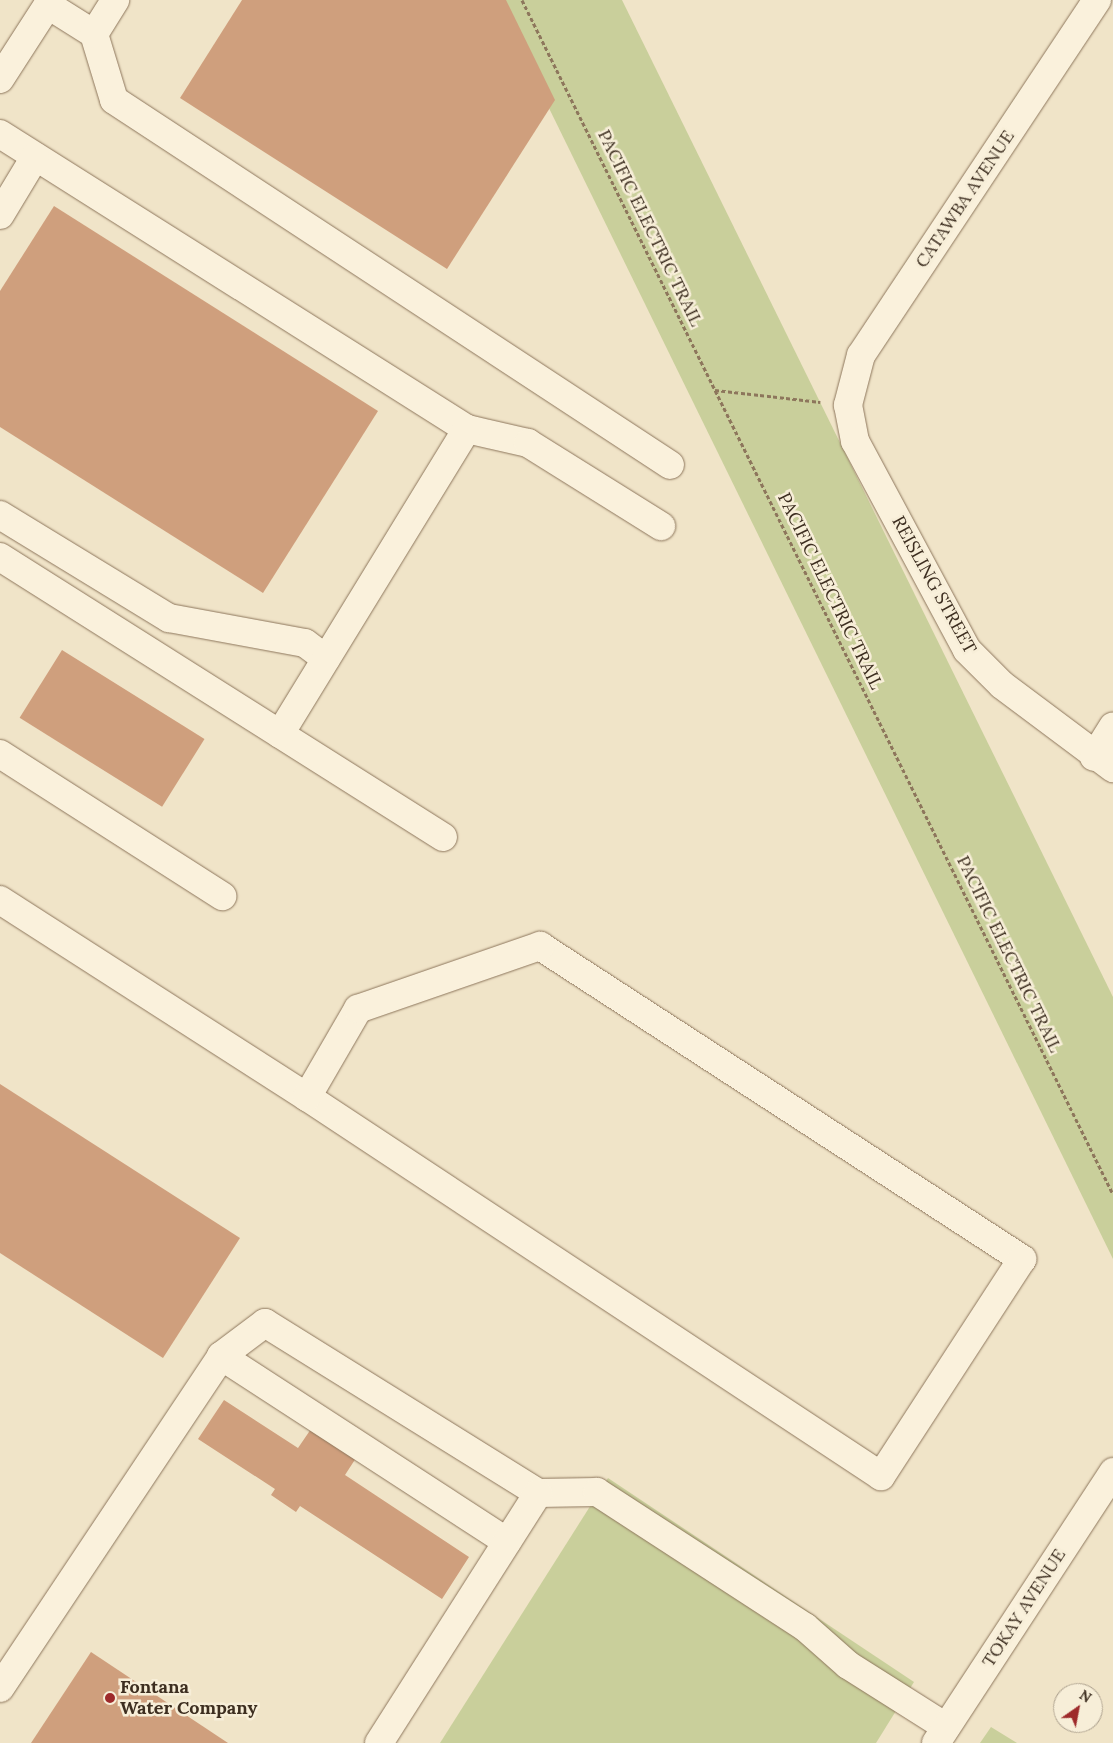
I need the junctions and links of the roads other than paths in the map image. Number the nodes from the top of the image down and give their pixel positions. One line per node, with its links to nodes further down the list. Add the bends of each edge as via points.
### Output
1 (115, 0): 4 (street)
2 (1097, 0): 9 (street, CATAWBA AVENUE, via 861,355)
3 (50, 2): 4 (street); 5 (street)
4 (94, 34): 11 (street, via 114,100)
5 (0, 79)
6 (0, 134): 7 (street)
7 (35, 157): 8 (street); 10 (street)
8 (0, 215)
9 (848, 405): 19 (street, REISLING STREET, via 855,441 966,650 1002,686)
10 (467, 429): 13 (street, via 528,442); 15 (street)
11 (670, 465)
12 (0, 515): 15 (street, via 169,618 306,643)
13 (661, 526)
14 (0, 557): 17 (street)
15 (326, 659): 17 (street)
16 (1113, 728): 19 (street)
17 (280, 734): 20 (street)
18 (0, 754): 21 (street)
19 (1104, 763)
20 (443, 837)
21 (222, 896)
22 (0, 900): 23 (street)
23 (307, 1097): 23 (street, via 881,1476 1022,1259 540,946 358,1009)
24 (220, 1356): 26 (street, via 265,1323); 27 (street); 28 (street)
25 (1113, 1472): 29 (street, TOKAY AVENUE)
26 (538, 1493): 27 (street); 29 (street, via 598,1492 805,1627 848,1665)
27 (507, 1542): 30 (street)
28 (0, 1688)
29 (941, 1735)
30 (379, 1743)

